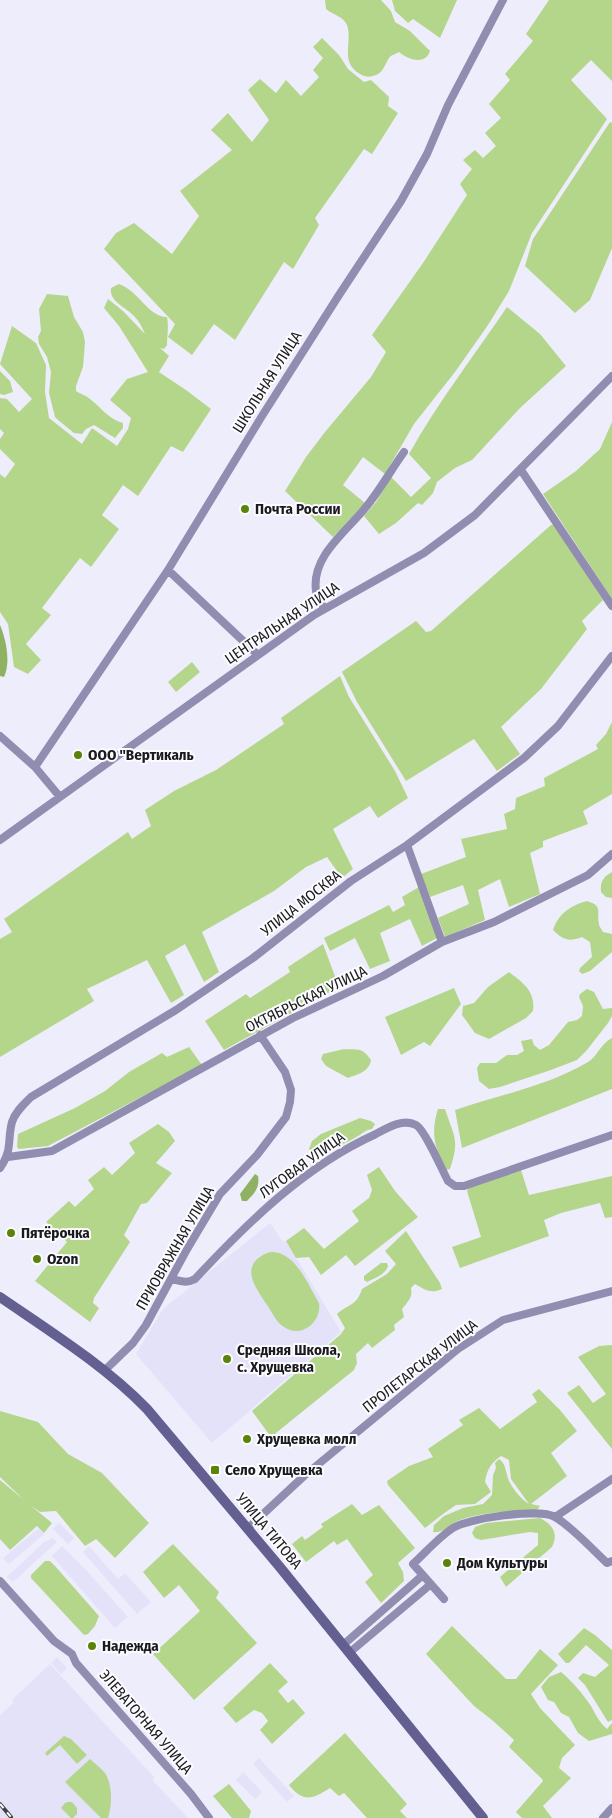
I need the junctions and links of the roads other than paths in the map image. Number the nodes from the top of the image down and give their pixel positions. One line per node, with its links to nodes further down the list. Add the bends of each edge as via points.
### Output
1 (503, 0): 5 (street, ШКОЛЬНАЯ УЛИЦА, via 401,201 338,295)
2 (612, 376): 4 (street, ЦЕНТРАЛЬНАЯ УЛИЦА)
3 (404, 452): 7 (street, via 366,507 320,563 316,592)
4 (521, 470): 6 (street); 7 (street, ЦЕНТРАЛЬНАЯ УЛИЦА, via 475,514 424,553)
5 (168, 570): 8 (street); 11 (street, ШКОЛЬНАЯ УЛИЦА)
6 (612, 606)
7 (324, 609): 8 (street, ЦЕНТРАЛЬНАЯ УЛИЦА)
8 (258, 655): 12 (street, ЦЕНТРАЛЬНАЯ УЛИЦА)
9 (612, 656): 14 (street, УЛИЦА МОСКВА, via 541,743)
10 (0, 736): 11 (street)
11 (35, 767): 12 (street)
12 (60, 797): 13 (street, ЦЕНТРАЛЬНАЯ УЛИЦА)
13 (0, 840)
14 (407, 845): 16 (street); 19 (street, УЛИЦА МОСКВА, via 176,1010 31,1097 12,1121)
15 (612, 854): 16 (street, ОКТЯБРЬСКАЯ УЛИЦА, via 588,875 527,907)
16 (442, 942): 17 (street, ОКТЯБРЬСКАЯ УЛИЦА, via 383,976)
17 (260, 1035): 19 (street, ОКТЯБРЬСКАЯ УЛИЦА, via 52,1151); 21 (street, ПРИОВРАЖНАЯ УЛИЦА, via 285,1072 290,1090 286,1117 257,1155 220,1194)
18 (612, 1135): 21 (street, ЛУГОВАЯ УЛИЦА, via 464,1186 455,1186 448,1181 416,1125 396,1124 350,1146 279,1197 195,1279 184,1283)
19 (8, 1157): 20 (street)
20 (0, 1168)
21 (171, 1278): 24 (street, ПРИОВРАЖНАЯ УЛИЦА, via 133,1344)
22 (612, 1291): 27 (street, ПРОЛЕТАРСКАЯ УЛИЦА, via 503,1320 458,1349 304,1476)
23 (0, 1297): 24 (main road, УЛИЦА ТИТОВА)
24 (105, 1370): 27 (main road, УЛИЦА ТИТОВА, via 147,1409)
25 (612, 1479): 26 (street)
26 (554, 1517): 28 (street, via 607,1563); 29 (street, via 512,1514 454,1527 413,1564)
27 (247, 1529): 33 (main road, УЛИЦА ТИТОВА)
28 (612, 1561)
29 (423, 1575): 31 (street); 33 (street)
30 (0, 1581): 35 (street, ЭЛЕВАТОРНАЯ УЛИЦА, via 54,1641 72,1654 76,1663)
31 (431, 1584): 32 (street); 33 (street)
32 (444, 1599)
33 (346, 1649): 36 (main road, УЛИЦА ТИТОВА)
34 (612, 1808): 37 (street)
35 (209, 1818)
36 (483, 1818)
37 (603, 1818)

